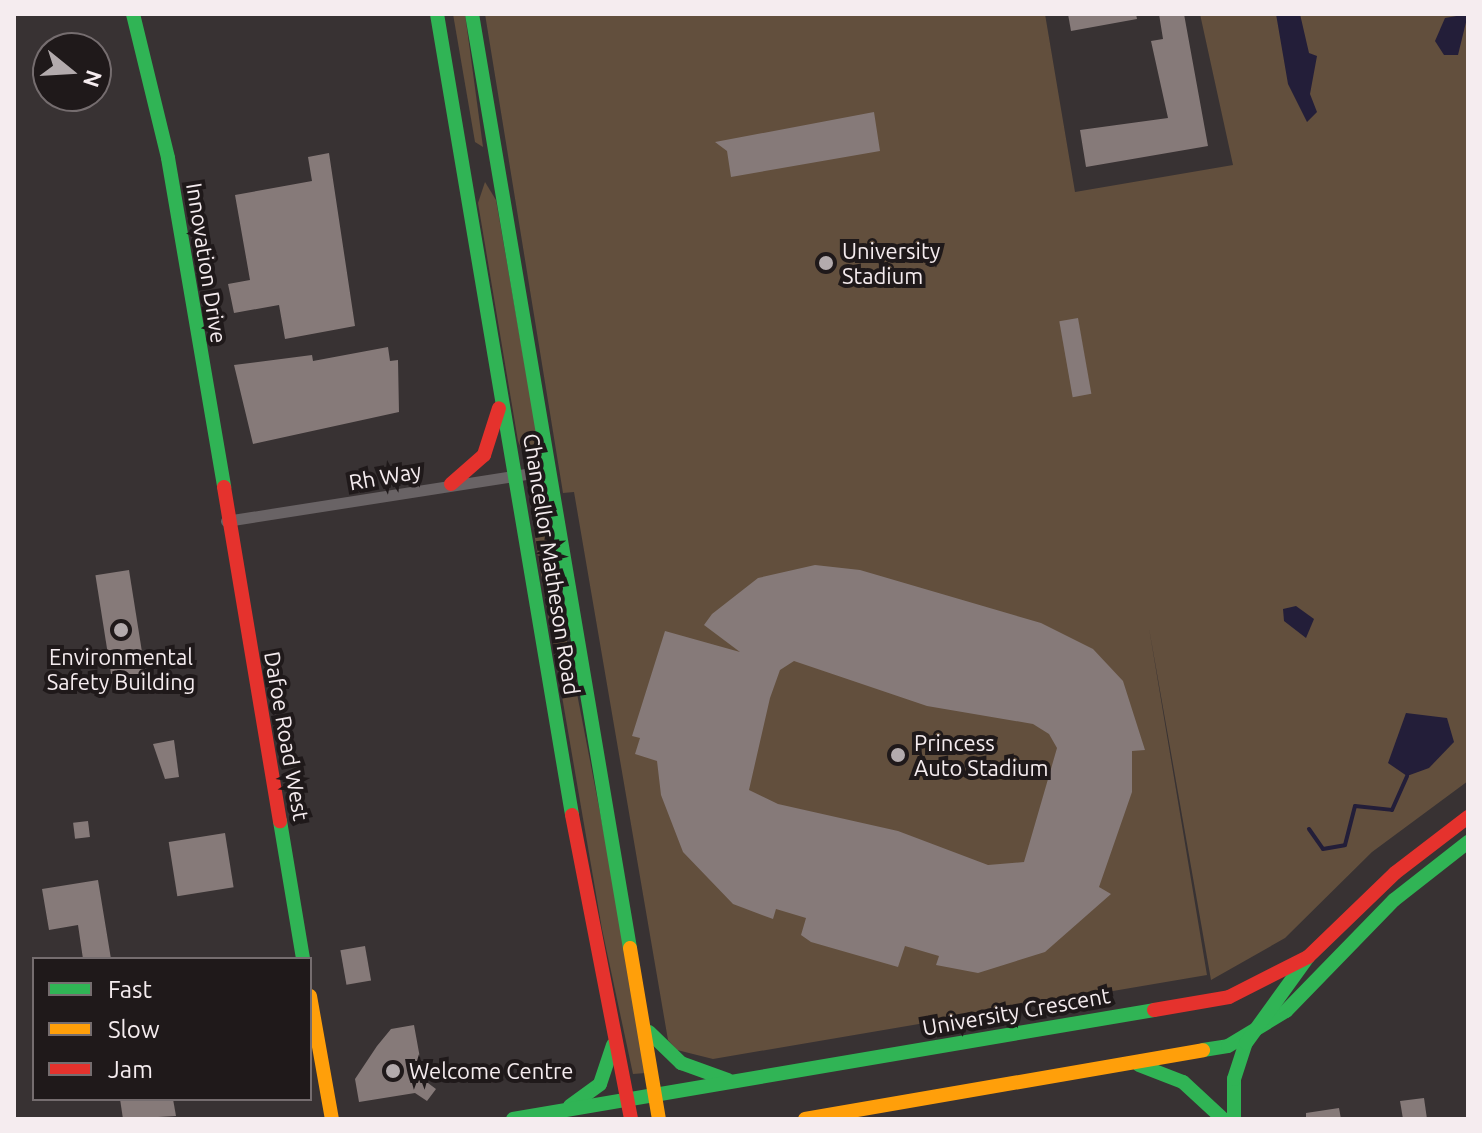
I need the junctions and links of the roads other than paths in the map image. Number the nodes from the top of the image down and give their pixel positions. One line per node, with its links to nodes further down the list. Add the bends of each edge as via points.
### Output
1 (133, 14): 8 (main road, Innovation Drive, via 168,158)
2 (437, 14): 4 (main road, Chancellor Matheson Road)
3 (472, 14): 5 (main road, Chancellor Matheson Road)
4 (501, 392): 6 (main road, Chancellor Matheson Road); 7 (main road, via 495,436)
5 (550, 470): 6 (street, Rh Way); 14 (main road, Chancellor Matheson Road)
6 (515, 475): 7 (street, Rh Way); 15 (main road, Chancellor Matheson Road)
7 (451, 484): 8 (street, Rh Way)
8 (226, 521): 11 (main road, Dafoe Road West)
9 (1468, 817): 12 (main road, University Crescent, via 1395,873)
10 (1468, 842): 16 (main road, via 1394,900 1286,1011)
11 (303, 957)
12 (1308, 957): 16 (main road); 18 (main road, University Crescent, via 1214,1000)
13 (312, 1007): 22 (main road)
14 (645, 1026): 18 (main road, via 681,1063); 19 (main road, Chancellor Matheson Road)
15 (615, 1033): 20 (main road, Chancellor Matheson Road); 21 (main road, via 600,1084)
16 (1250, 1036): 17 (main road); 28 (main road, via 1234,1079)
17 (1135, 1064): 26 (main road); 27 (main road, via 1191,1087)
18 (732, 1081): 19 (main road, University Crescent)
19 (656, 1094): 20 (main road, University Crescent); 25 (main road, Chancellor Matheson Road)
20 (627, 1099): 21 (main road, University Crescent); 24 (main road, Chancellor Matheson Road)
21 (561, 1111): 23 (main road, University Crescent)
22 (332, 1119)
23 (513, 1119)
24 (631, 1119)
25 (659, 1119)
26 (805, 1119)
27 (1223, 1119)
28 (1234, 1119)

